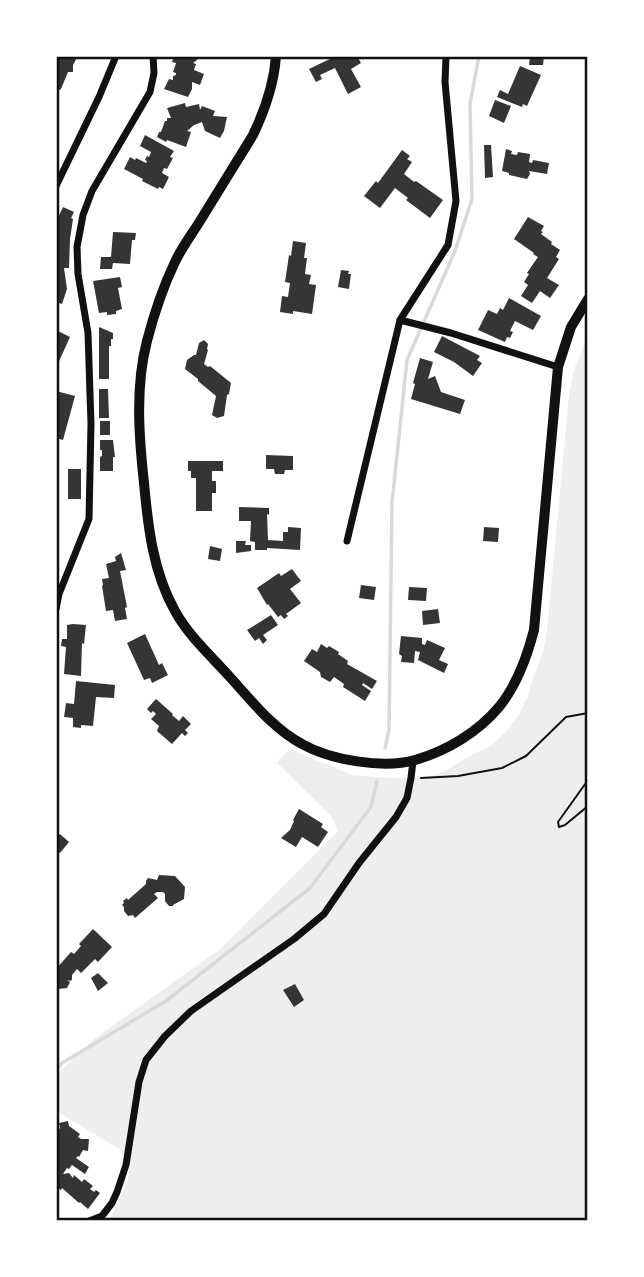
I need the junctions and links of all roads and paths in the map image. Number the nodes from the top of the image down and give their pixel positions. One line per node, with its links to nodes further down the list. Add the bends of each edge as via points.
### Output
1 (116, 56): 5 (street)
2 (153, 56): 10 (street, via 150,92 92,191 83,215 78,274 88,333 89,519)
3 (276, 56): 12 (main road, via 262,116 176,260 146,344 139,416 141,462 156,569 176,613 200,645 290,737 352,761)
4 (446, 56): 7 (street, via 456,201 448,245)
5 (56, 186)
6 (588, 299): 8 (main road, via 571,327)
7 (400, 320): 8 (street); 9 (street)
8 (558, 367): 12 (main road, via 529,650 510,690 487,719 454,744)
9 (347, 541)
10 (56, 609)
11 (588, 713): 13 (path, via 566,717 526,756 502,768)
12 (413, 761): 16 (street, via 407,798 396,817 324,914 191,1011 146,1060 117,1192 102,1216)
13 (417, 778)
14 (588, 780): 15 (path, via 559,827)
15 (588, 806)
16 (89, 1221)

